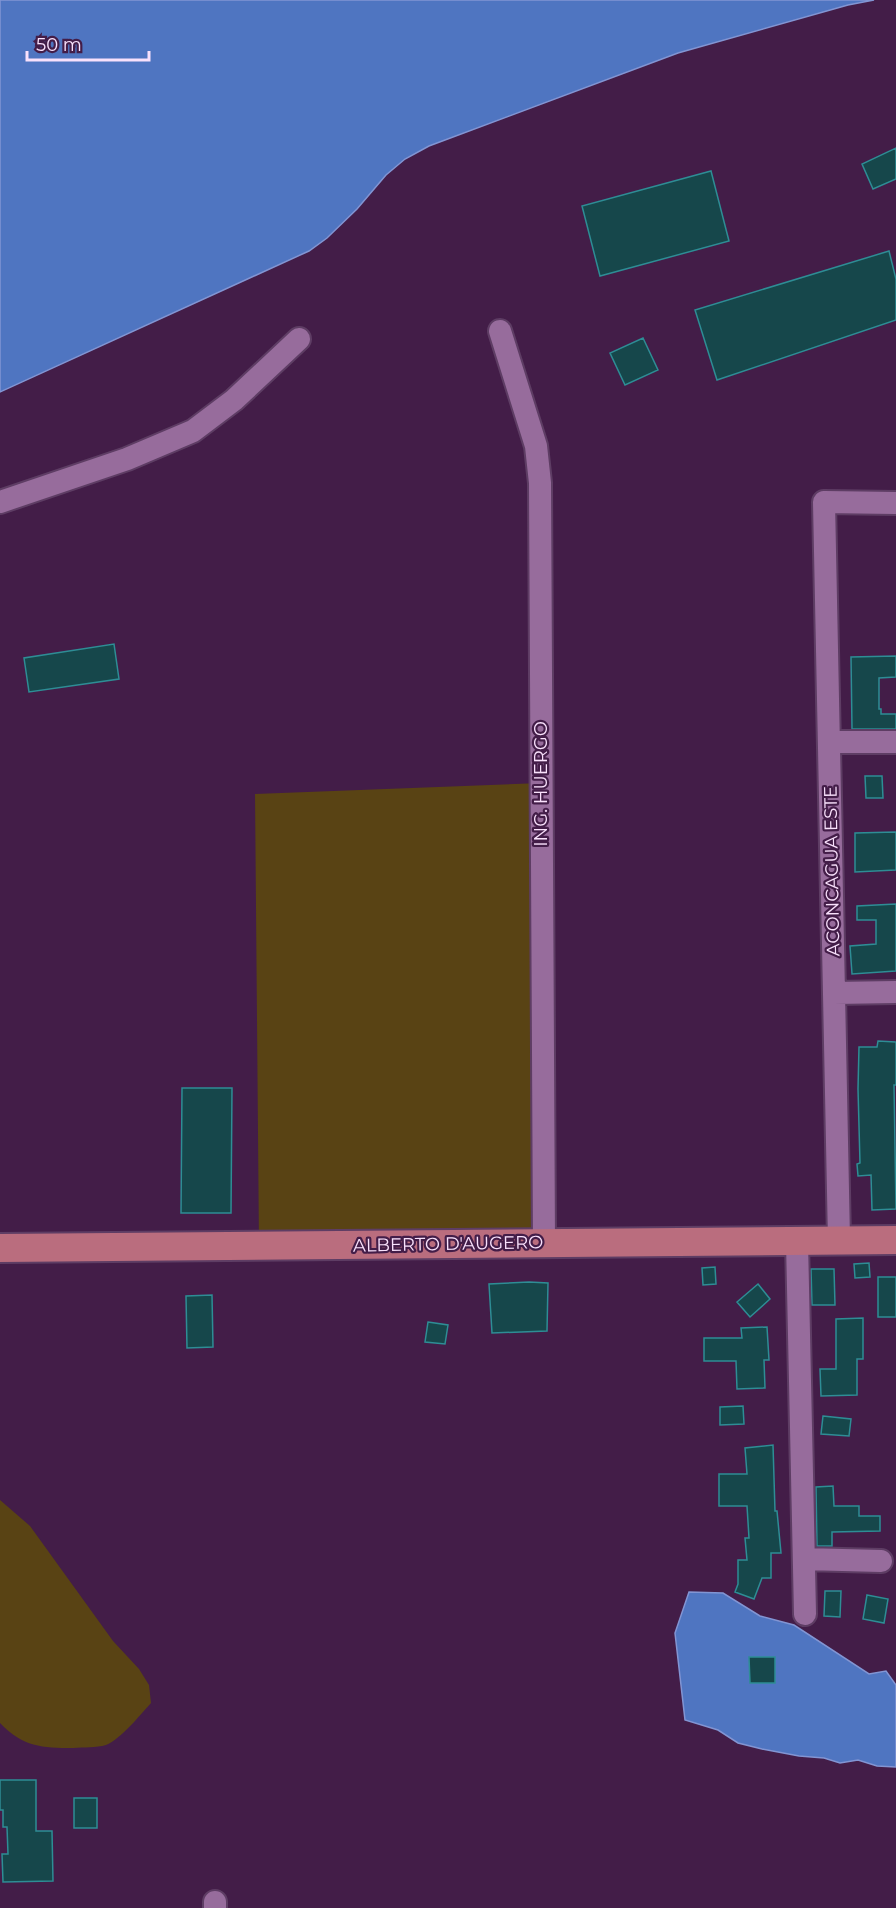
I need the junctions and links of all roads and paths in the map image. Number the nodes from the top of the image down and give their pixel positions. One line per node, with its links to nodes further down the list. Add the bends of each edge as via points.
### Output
1 (500, 331): 12 (street, ING. HUERGO, via 536,446 540,483)
2 (299, 339): 3 (street, via 234,400 193,430 127,459)
3 (0, 502)
4 (896, 503): 5 (street, ACONCAGUA ESTE, via 824,502)
5 (829, 742): 6 (street); 8 (street, ACONCAGUA ESTE)
6 (896, 742)
7 (896, 992): 8 (street)
8 (834, 993): 9 (street, ACONCAGUA ESTE)
9 (839, 1240): 10 (main road, ALBERTO D'AUGERO); 11 (main road, ALBERTO D'AUGERO)
10 (896, 1240)
11 (797, 1241): 12 (main road, ALBERTO D'AUGERO); 14 (street)
12 (544, 1243): 13 (main road, ALBERTO D'AUGERO)
13 (0, 1248)
14 (804, 1559): 15 (street); 16 (street)
15 (881, 1560)
16 (806, 1614)

